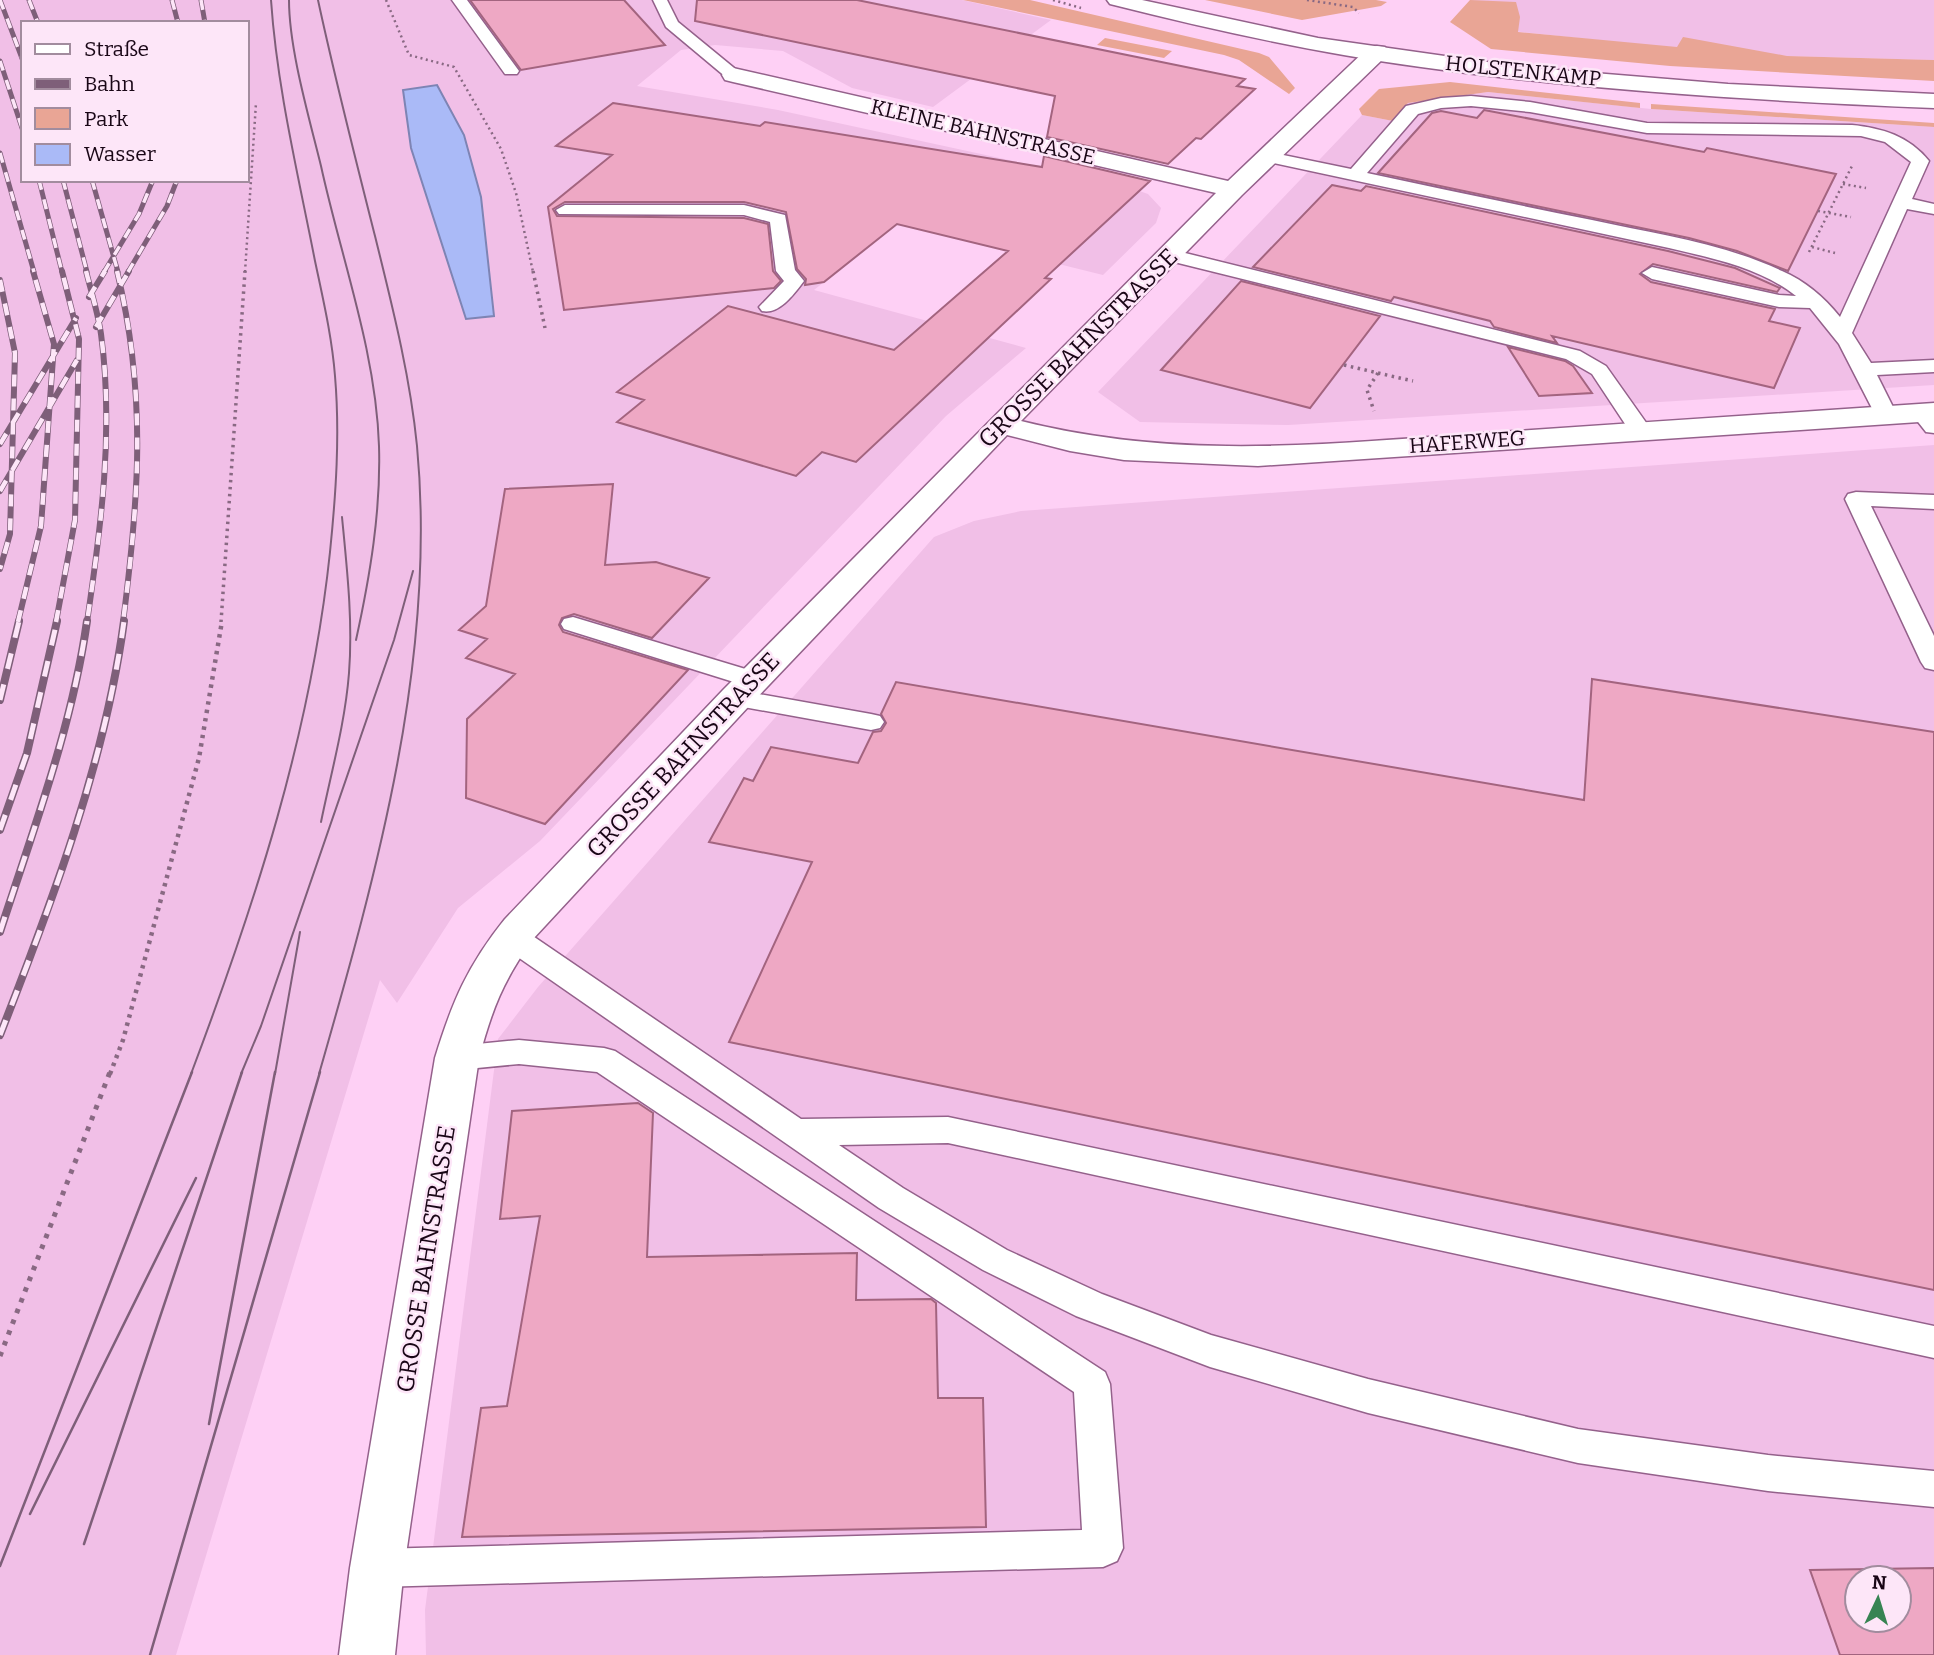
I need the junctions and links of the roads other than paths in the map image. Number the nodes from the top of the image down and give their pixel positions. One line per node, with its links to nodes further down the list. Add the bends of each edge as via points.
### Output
1 (459, 0): 5 (lane)
2 (660, 0): 6 (lane, via 671,24)
3 (1117, 0): 4 (street, HOLSTENKAMP)
4 (1377, 52): 7 (street, HOLSTENKAMP, via 1584,78); 8 (street, GROSSE BAHNSTRASSE)
5 (511, 71)
6 (733, 75): 10 (street, KLEINE BAHNSTRASSE)
7 (1934, 101)
8 (1269, 156): 9 (lane); 10 (street, GROSSE BAHNSTRASSE)
9 (1356, 175): 11 (lane, via 1412,110 1473,101 1503,102 1645,128 1848,130 1885,136 1920,161); 16 (lane, via 1651,238 1732,260 1794,284)
10 (1233, 190): 14 (street, GROSSE BAHNSTRASSE)
11 (1903, 203): 12 (lane); 18 (lane)
12 (1934, 209)
13 (565, 210): 17 (lane, via 744,210 779,219 786,271 794,281)
14 (1169, 255): 23 (street, GROSSE BAHNSTRASSE); 24 (lane, via 1573,355 1599,370)
15 (1652, 273): 16 (lane, via 1779,301)
16 (1816, 302): 18 (lane)
17 (769, 307)
18 (1842, 334): 20 (lane)
19 (1934, 366): 20 (lane)
20 (1866, 369): 21 (lane)
21 (1886, 415): 22 (street, HAFERWEG); 24 (street, HAFERWEG)
22 (1930, 417)
23 (1002, 425): 24 (street, HAFERWEG, via 1080,444 1163,455 1258,457); 28 (street, GROSSE BAHNSTRASSE)
24 (1641, 431)
25 (1934, 502): 27 (lane, via 1856,499)
26 (573, 624): 28 (lane)
27 (1934, 662)
28 (745, 689): 29 (lane); 30 (street, GROSSE BAHNSTRASSE)
29 (871, 722)
30 (513, 938): 31 (street, GROSSE BAHNSTRASSE, via 494,962 471,1008); 32 (lane)
31 (457, 1058): 35 (street, GROSSE BAHNSTRASSE); 35 (lane, via 519,1052 604,1060 1092,1384 1103,1548)
32 (794, 1132): 33 (lane, via 948,1130); 34 (lane, via 891,1198 995,1260 1089,1305 1210,1351 1368,1396 1578,1446 1768,1473)
33 (1934, 1342)
34 (1934, 1489)
35 (377, 1568): 36 (street, GROSSE BAHNSTRASSE)
36 (367, 1655)

